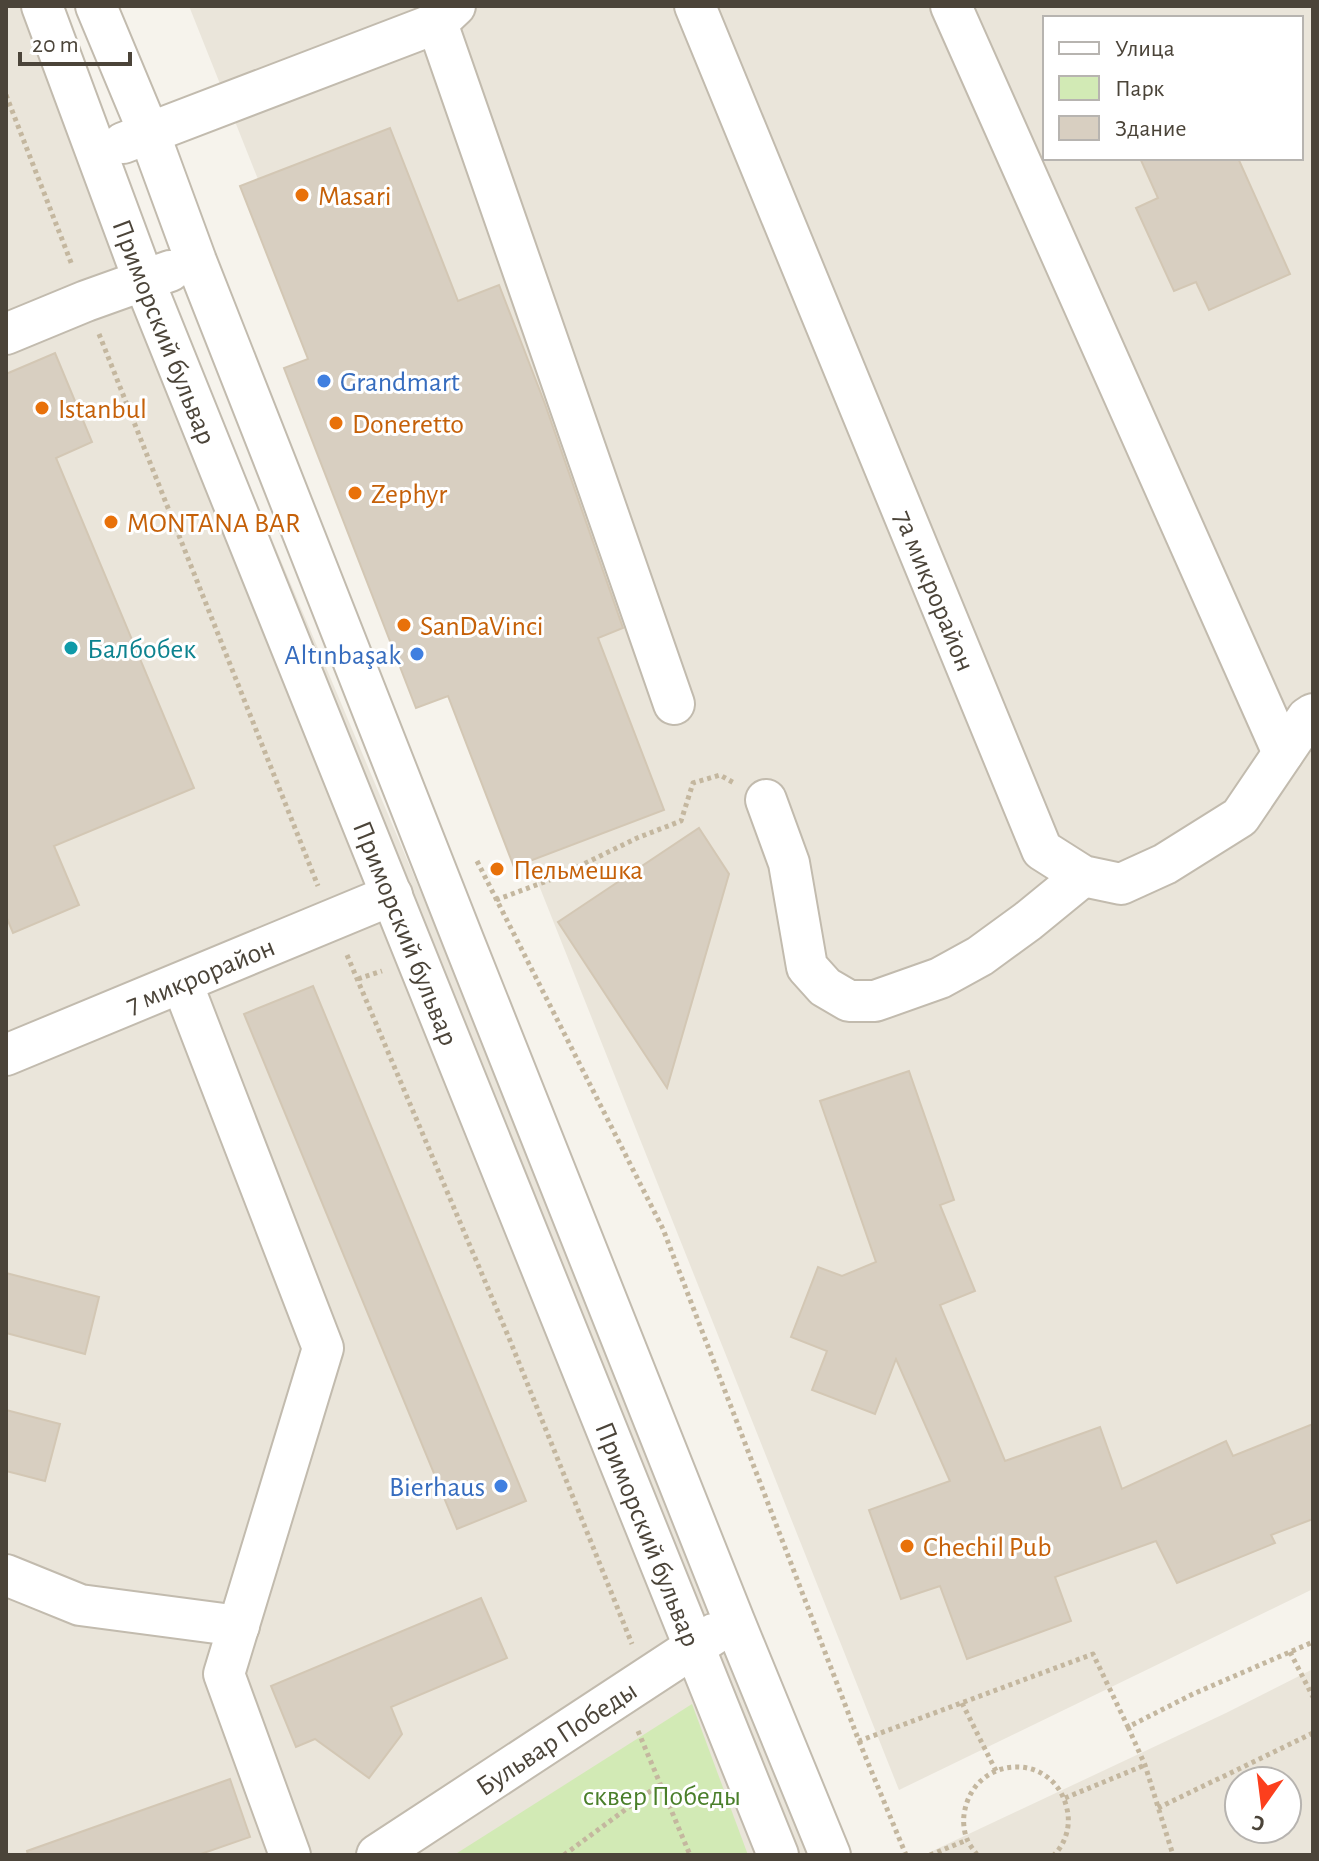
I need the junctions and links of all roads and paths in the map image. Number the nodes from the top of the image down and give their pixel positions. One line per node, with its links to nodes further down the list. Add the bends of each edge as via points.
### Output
1 (42, 6): 7 (street, Приморский бульвар)
2 (96, 6): 6 (street, Приморский бульвар)
3 (695, 6): 16 (street, 7а микрорайон, via 1042,850)
4 (951, 6): 13 (street)
5 (446, 14): 6 (street); 11 (street)
6 (149, 133): 7 (street); 8 (street, Приморский бульвар)
7 (97, 153): 9 (street, Приморский бульвар)
8 (196, 261): 9 (street); 22 (street, Приморский бульвар)
9 (144, 281): 10 (street); 17 (street, Приморский бульвар)
10 (6, 334)
11 (674, 704)
12 (1313, 714): 13 (street, 7а микрорайон)
13 (1283, 753): 16 (street, 7а микрорайон, via 1240,817 1165,864 1121,884)
14 (766, 800): 16 (street, via 789,863 807,967 825,987 849,1001 875,1001 940,978 980,956); 18 (path, via 720,775 693,783 681,821)
15 (476, 858): 18 (path)
16 (1083, 876)
17 (392, 895): 19 (street, 7 микрорайон); 25 (street, Приморский бульвар)
18 (496, 900): 32 (path, via 663,1229)
19 (182, 983): 20 (street, 7 микрорайон); 23 (street, via 323,1348)
20 (6, 1055)
21 (6, 1575): 23 (street, via 80,1605)
22 (734, 1621): 25 (street, Бульвар Победы); 44 (street, Приморский бульвар)
23 (239, 1626): 39 (street, via 224,1674)
24 (1313, 1642): 26 (path)
25 (694, 1646): 27 (street, Бульвар Победы); 43 (street, Приморский бульвар)
26 (1290, 1652): 28 (path); 30 (path)
27 (623, 1694): 35 (path); 40 (street, Бульвар Победы)
28 (1313, 1697)
29 (962, 1703): 30 (path, via 1093,1654); 32 (path); 34 (path)
30 (1128, 1727): 33 (path)
31 (1313, 1733): 37 (path)
32 (859, 1741): 45 (path)
33 (1145, 1765): 36 (path); 37 (path)
34 (996, 1771): 36 (path, via 1023,1766 1040,1772); 38 (path, via 974,1787 965,1803)
35 (660, 1784): 41 (path); 42 (path)
36 (1065, 1798): 48 (path, via 1067,1834)
37 (1158, 1808): 49 (path)
38 (967, 1840): 46 (path); 47 (path)
39 (290, 1855)
40 (377, 1855)
41 (564, 1855)
42 (690, 1855)
43 (778, 1855)
44 (830, 1855)
45 (906, 1855)
46 (930, 1855)
47 (977, 1855)
48 (1054, 1855)
49 (1173, 1855)

